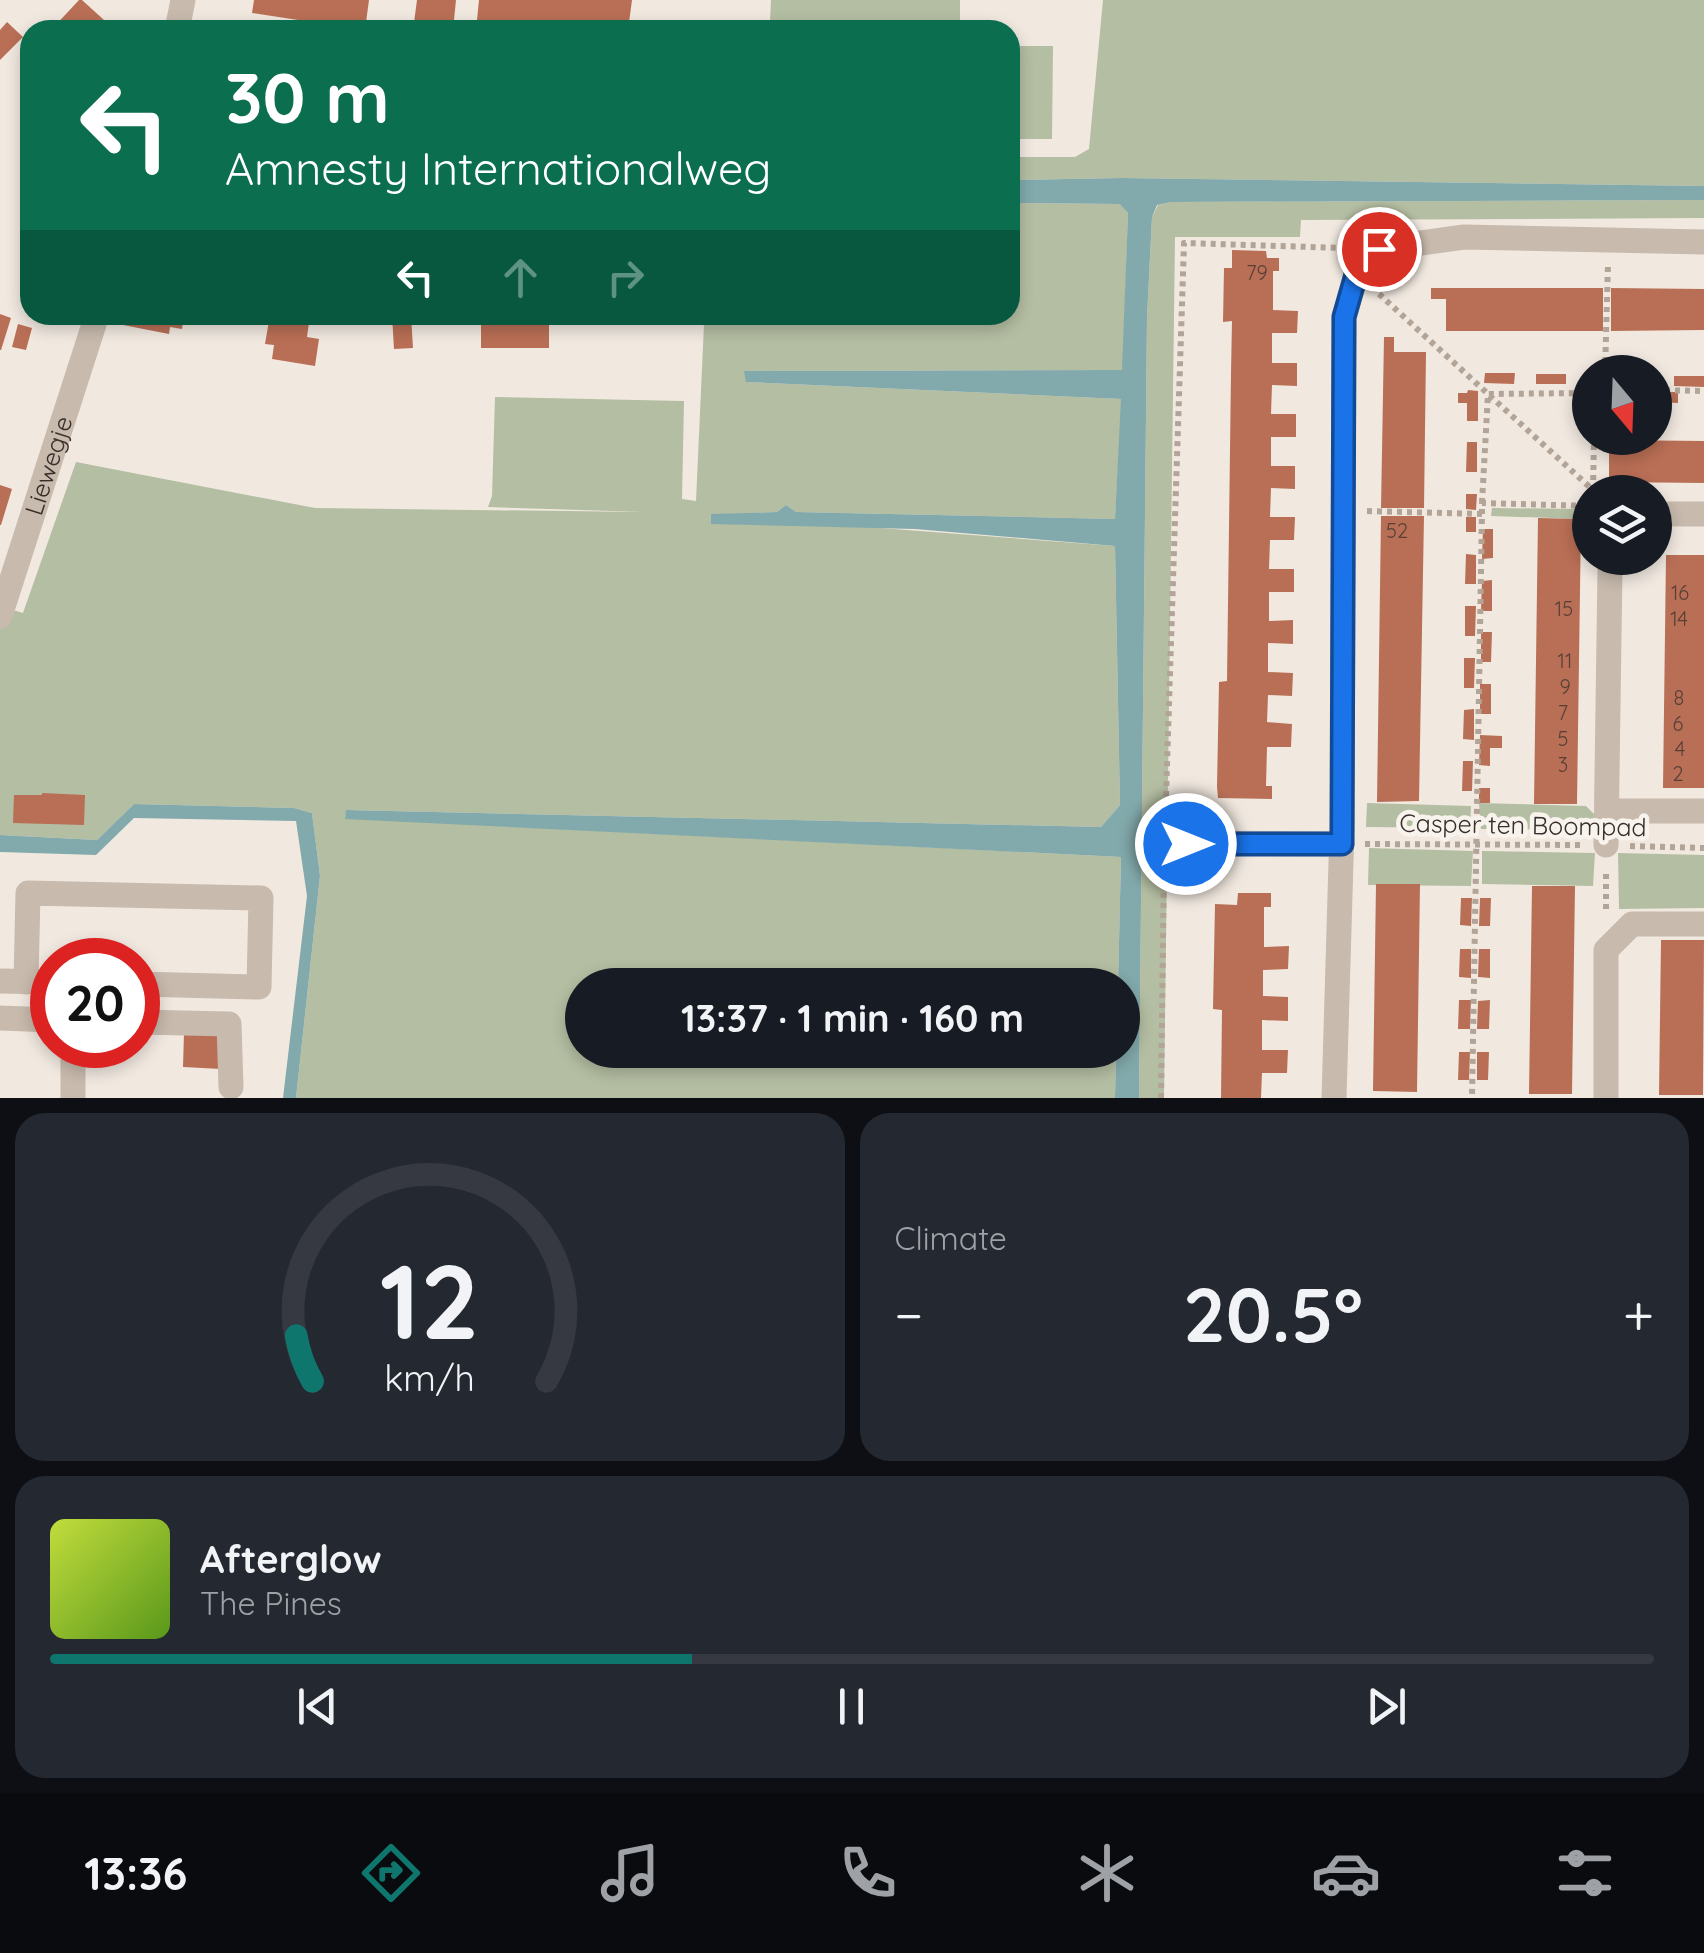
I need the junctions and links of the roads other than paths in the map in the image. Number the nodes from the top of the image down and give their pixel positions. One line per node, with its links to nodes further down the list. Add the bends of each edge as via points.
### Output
1 (1704, 242): 10 (street, via 1464,237 1379,249 1358,268 1344,317)
2 (94, 325): 6 (street, Liewegje)
3 (1672, 514): 4 (street)
4 (1704, 514)
5 (1610, 575): 7 (street)
6 (0, 616)
7 (1607, 811): 8 (street); 11 (street)
8 (1704, 811)
9 (1175, 844): 10 (street)
10 (1342, 844): 21 (street)
11 (1606, 845)
12 (1704, 924): 22 (street, via 1632,924 1606,950)
13 (13, 982): 14 (street, via 28,893 261,898 259,987)
14 (160, 985)
15 (0, 1018): 16 (street)
16 (30, 1019)
17 (160, 1022): 19 (street, via 229,1024)
18 (73, 1068): 20 (street)
19 (231, 1087)
20 (73, 1098)
21 (1334, 1098)
22 (1606, 1098)

